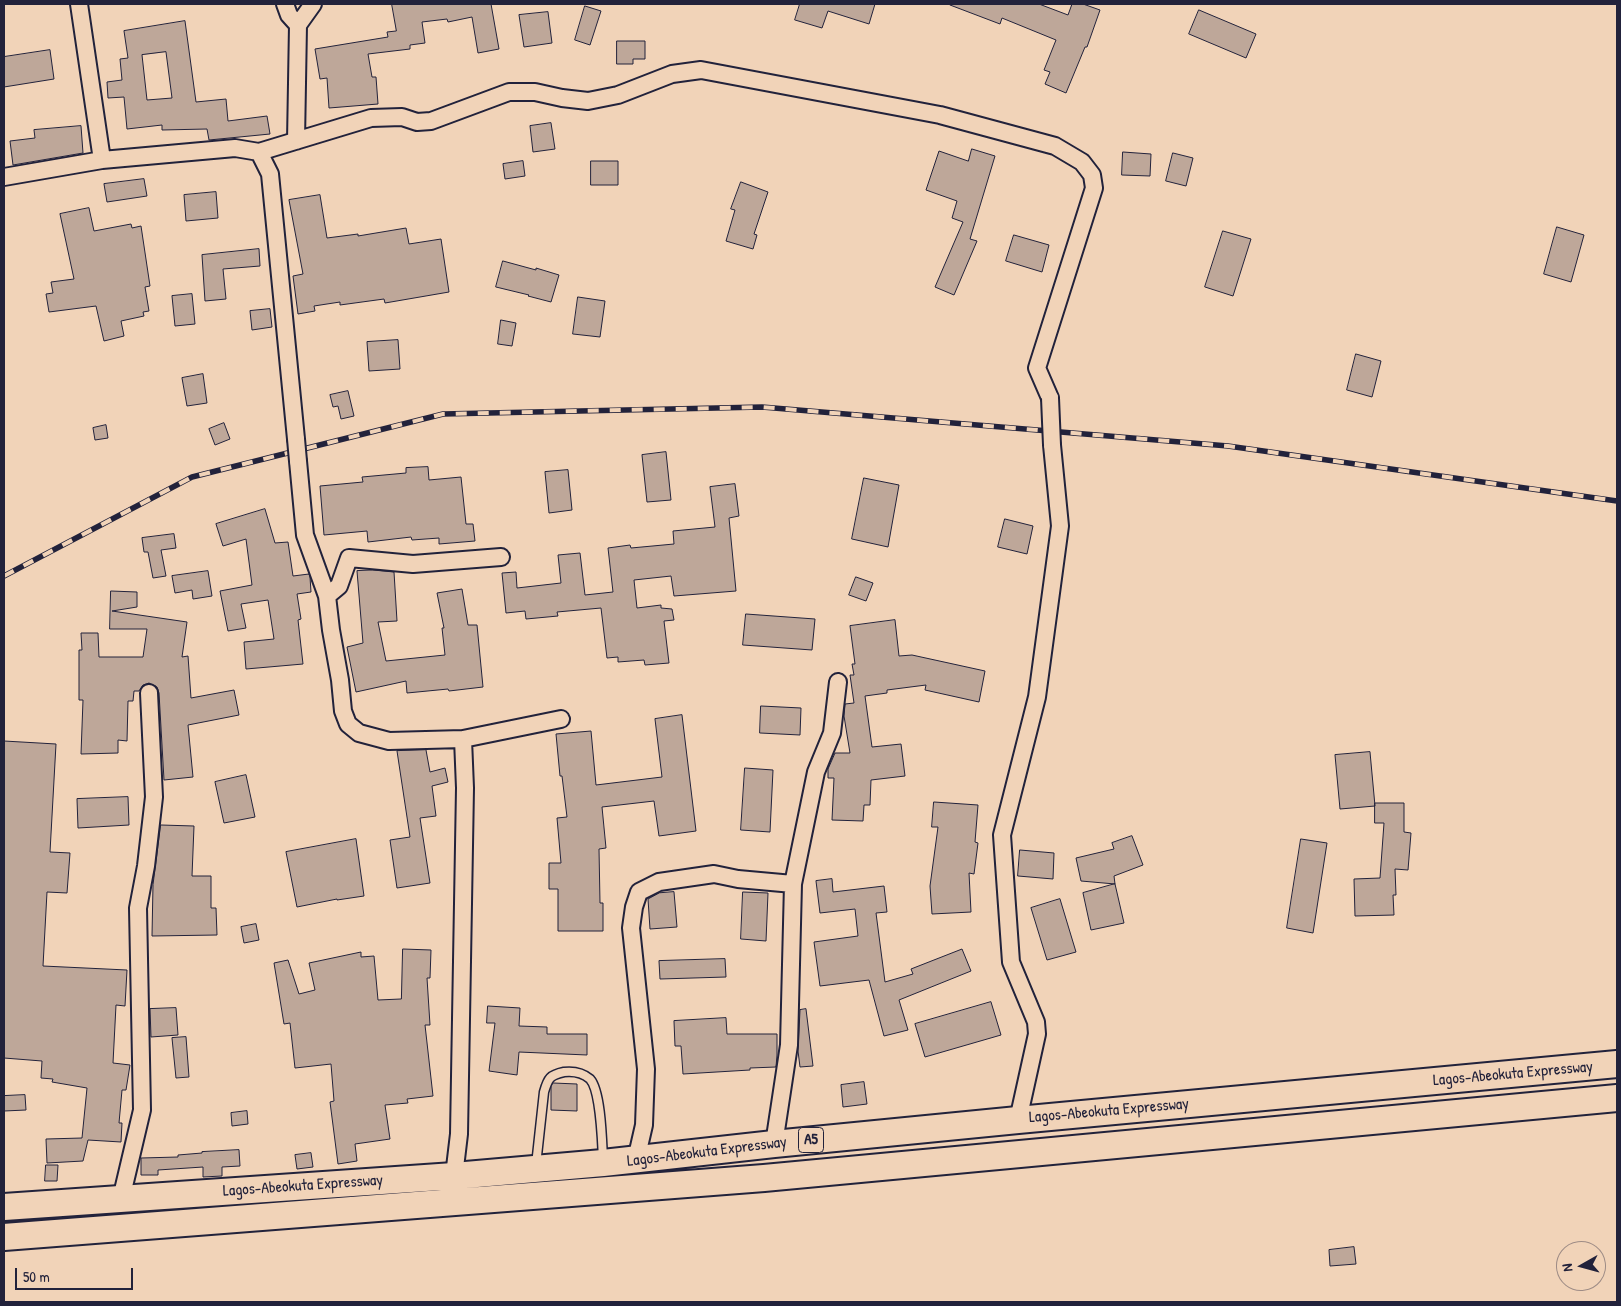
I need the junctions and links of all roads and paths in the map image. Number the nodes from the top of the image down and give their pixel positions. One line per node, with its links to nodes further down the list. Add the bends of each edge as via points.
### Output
1 (79, 4): 7 (street)
2 (285, 4): 4 (street)
3 (313, 4): 4 (street)
4 (298, 25): 5 (street)
5 (296, 141): 6 (street); 18 (street, bridge, via 371,118 402,117 416,122 431,121 509,92 535,92 588,101 618,94 672,74 701,70 940,115 1055,146 1082,162 1092,175 1094,188 1037,368 1050,398 1060,526 1037,697 1002,835 1011,962 1036,1022 1037,1034)
6 (259, 152): 7 (street, via 235,148); 10 (street, bridge, via 270,174 305,534)
7 (102, 160): 8 (street)
8 (4, 177)
9 (502, 557): 10 (street, via 413,564 350,558 339,586)
10 (327, 596): 14 (street, via 343,711 348,724 358,733 390,741)
11 (838, 682): 15 (street, via 832,733 816,772)
12 (149, 693): 24 (street, via 154,797 138,908 142,1110)
13 (562, 719): 14 (street)
14 (463, 739): 23 (street, via 465,788 459,1125)
15 (793, 884): 19 (street, via 789,1045); 20 (street, via 714,874 659,882 639,892 632,928 646,1069 644,1125)
16 (1617, 1064): 18 (highway, Lagos-Abeokuta Expressway / A5)
17 (1617, 1098): 26 (highway, Lagos-Abeokuta Expressway / A5, via 764,1178)
18 (1018, 1120): 19 (highway, Lagos-Abeokuta Expressway / A5)
19 (774, 1144): 20 (highway, Lagos-Abeokuta Expressway / A5)
20 (636, 1160): 21 (highway, Lagos-Abeokuta Expressway / A5)
21 (603, 1163): 22 (highway, Lagos-Abeokuta Expressway / A5); 22 (lane, via 597,1092 590,1079 569,1071 554,1074 548,1080)
22 (535, 1169): 23 (highway, Lagos-Abeokuta Expressway / A5)
23 (454, 1176): 24 (highway, Lagos-Abeokuta Expressway / A5)
24 (120, 1199): 25 (highway, Lagos-Abeokuta Expressway / A5)
25 (4, 1207)
26 (4, 1237)

